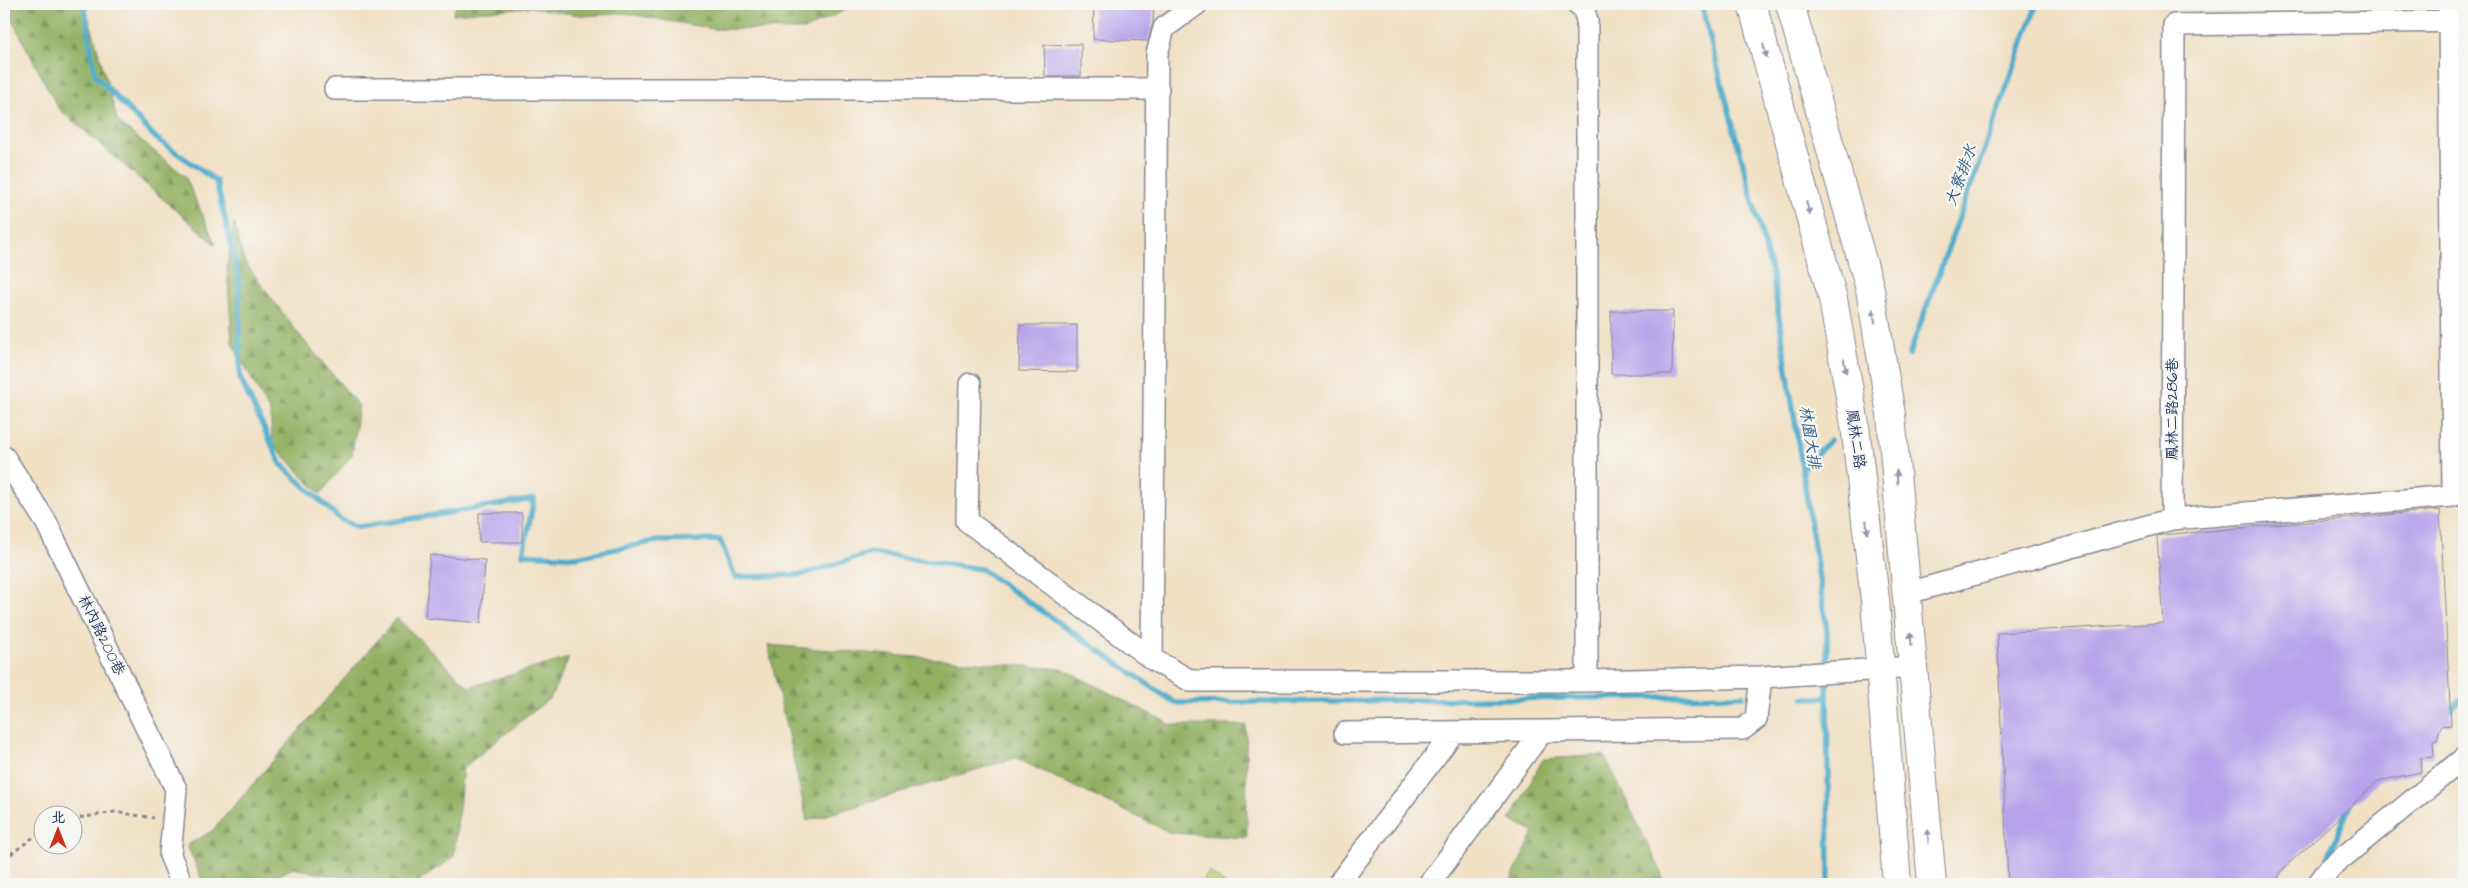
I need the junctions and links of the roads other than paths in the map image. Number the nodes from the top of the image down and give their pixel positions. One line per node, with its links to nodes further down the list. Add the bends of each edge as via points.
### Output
1 (1197, 4): 7 (street, via 1164,28 1157,54)
2 (1578, 4): 16 (street, via 1582,5 1587,20)
3 (1752, 4): 14 (main road, 鳳林二路, one-way to 14, via 1833,299 1855,425 1875,600)
4 (1790, 4): 11 (main road, one-way to 4, via 1891,415 1870,289)
5 (2454, 15): 10 (street, via 2453,496); 10 (street, 鳳林二路286巷, via 2174,25)
6 (335, 89): 7 (street)
7 (1158, 89): 12 (street)
8 (970, 384): 12 (street, via 967,521)
9 (4, 456): 21 (street, 林內路200巷, via 46,522 176,789 170,855)
10 (2172, 519): 11 (street)
11 (1908, 593): 13 (main road, one-way to 11)
12 (1152, 659): 16 (street, via 1191,681)
13 (1913, 667): 14 (street); 25 (main road, one-way to 13)
14 (1873, 669): 15 (street); 24 (main road, 鳳林二路)
15 (1761, 677): 16 (street); 18 (street, via 1756,719 1743,729)
16 (1587, 681)
17 (1453, 733): 18 (street); 19 (street); 22 (street)
18 (1541, 733): 23 (street)
19 (1345, 734)
20 (2464, 758): 26 (street, via 2330,868)
21 (182, 884)
22 (1338, 884)
23 (1429, 884)
24 (1897, 884)
25 (1932, 884)
26 (2318, 884)

